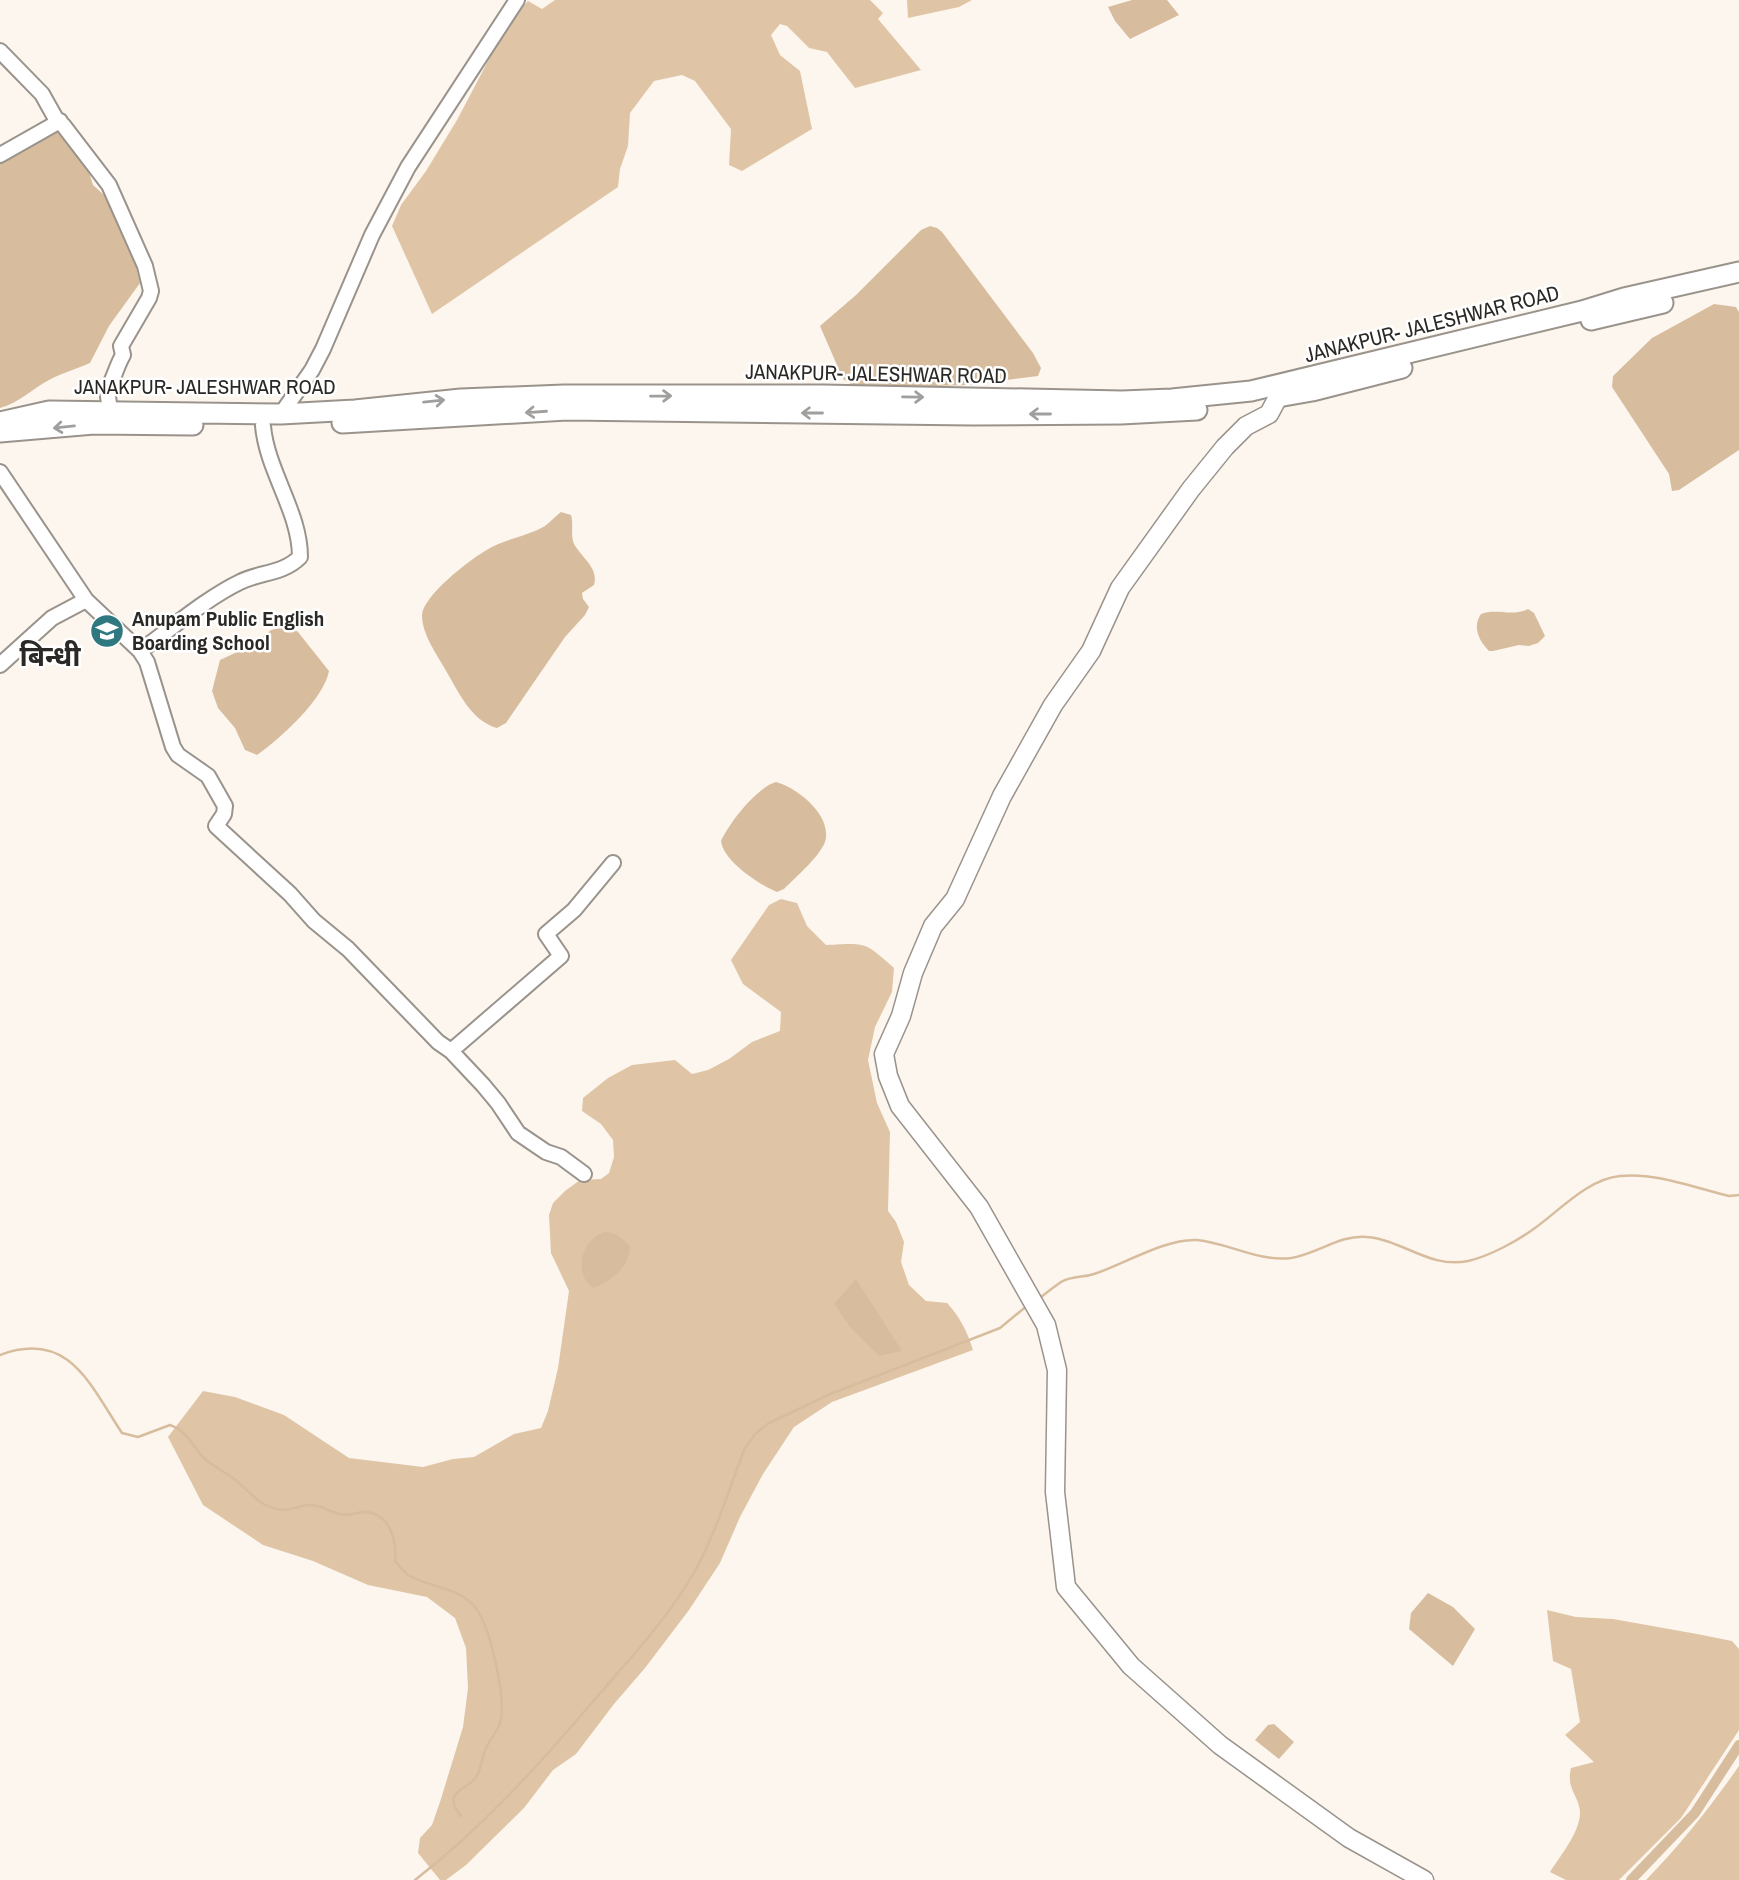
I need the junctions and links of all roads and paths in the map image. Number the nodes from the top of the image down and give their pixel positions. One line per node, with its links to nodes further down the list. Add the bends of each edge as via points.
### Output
1 (517, 0): 9 (street, via 408,167 372,235 323,349)
2 (0, 51): 3 (street, via 42,94)
3 (60, 121): 4 (street); 8 (street, via 109,186 151,290 121,346 123,355 107,390)
4 (0, 155)
5 (1739, 272): 7 (highway, JANAKPUR- JALESHWAR ROAD)
6 (1739, 284): 7 (highway, JANAKPUR- JALESHWAR ROAD, via 1312,391)
7 (1278, 391): 9 (highway, JANAKPUR- JALESHWAR ROAD, one-way to 7, via 564,395 1135,400); 11 (highway, JANAKPUR- JALESHWAR ROAD, one-way to 11, via 1217,409 1121,414 567,410); 20 (main road, via 1269,414 1246,426 1225,447 1119,588 1091,651 1053,705 1002,796 955,899 933,926 884,1054 900,1107 979,1208 1046,1325 1056,1370 1055,1492 1066,1587 1131,1666 1220,1745 1349,1838)
8 (110, 410): 9 (highway, JANAKPUR- JALESHWAR ROAD); 10 (highway, JANAKPUR- JALESHWAR ROAD, via 49,411)
9 (281, 414)
10 (0, 422)
11 (262, 426): 12 (highway, JANAKPUR- JALESHWAR ROAD, one-way to 12, via 94,424); 15 (street, via 263,441 294,523 300,557 281,570 242,580)
12 (0, 432)
13 (0, 472): 14 (street)
14 (86, 600): 15 (street); 16 (street, via 52,618)
15 (140, 651): 18 (street, via 152,674 173,747 208,776 225,806 216,826)
16 (0, 665)
17 (613, 863): 18 (street, via 546,934 561,956)
18 (451, 1051): 19 (street, via 518,1133)
19 (584, 1174)
20 (1424, 1880)

